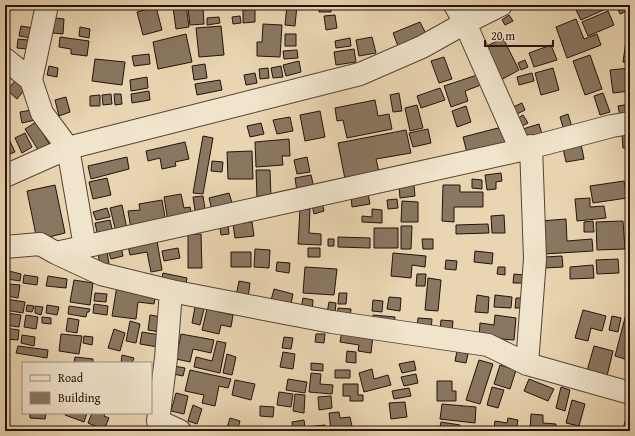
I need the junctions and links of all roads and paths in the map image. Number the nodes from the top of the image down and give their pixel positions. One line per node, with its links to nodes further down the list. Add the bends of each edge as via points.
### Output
1 (47, 5): 5 (street)
2 (501, 5): 3 (street)
3 (460, 14): 7 (street, via 422,47 360,74); 8 (street)
4 (5, 59): 5 (street)
5 (31, 80): 7 (street, via 42,113)
6 (630, 123): 8 (street)
7 (68, 148): 9 (street); 11 (street)
8 (526, 148): 11 (street); 14 (street, via 535,259)
9 (5, 176)
10 (5, 247): 12 (street, via 40,244)
11 (85, 247): 12 (street)
12 (56, 253): 13 (street, via 101,274)
13 (171, 291): 14 (street, via 332,322 488,345); 16 (street, via 158,421)
14 (527, 364): 15 (street)
15 (630, 393)
16 (180, 431)

